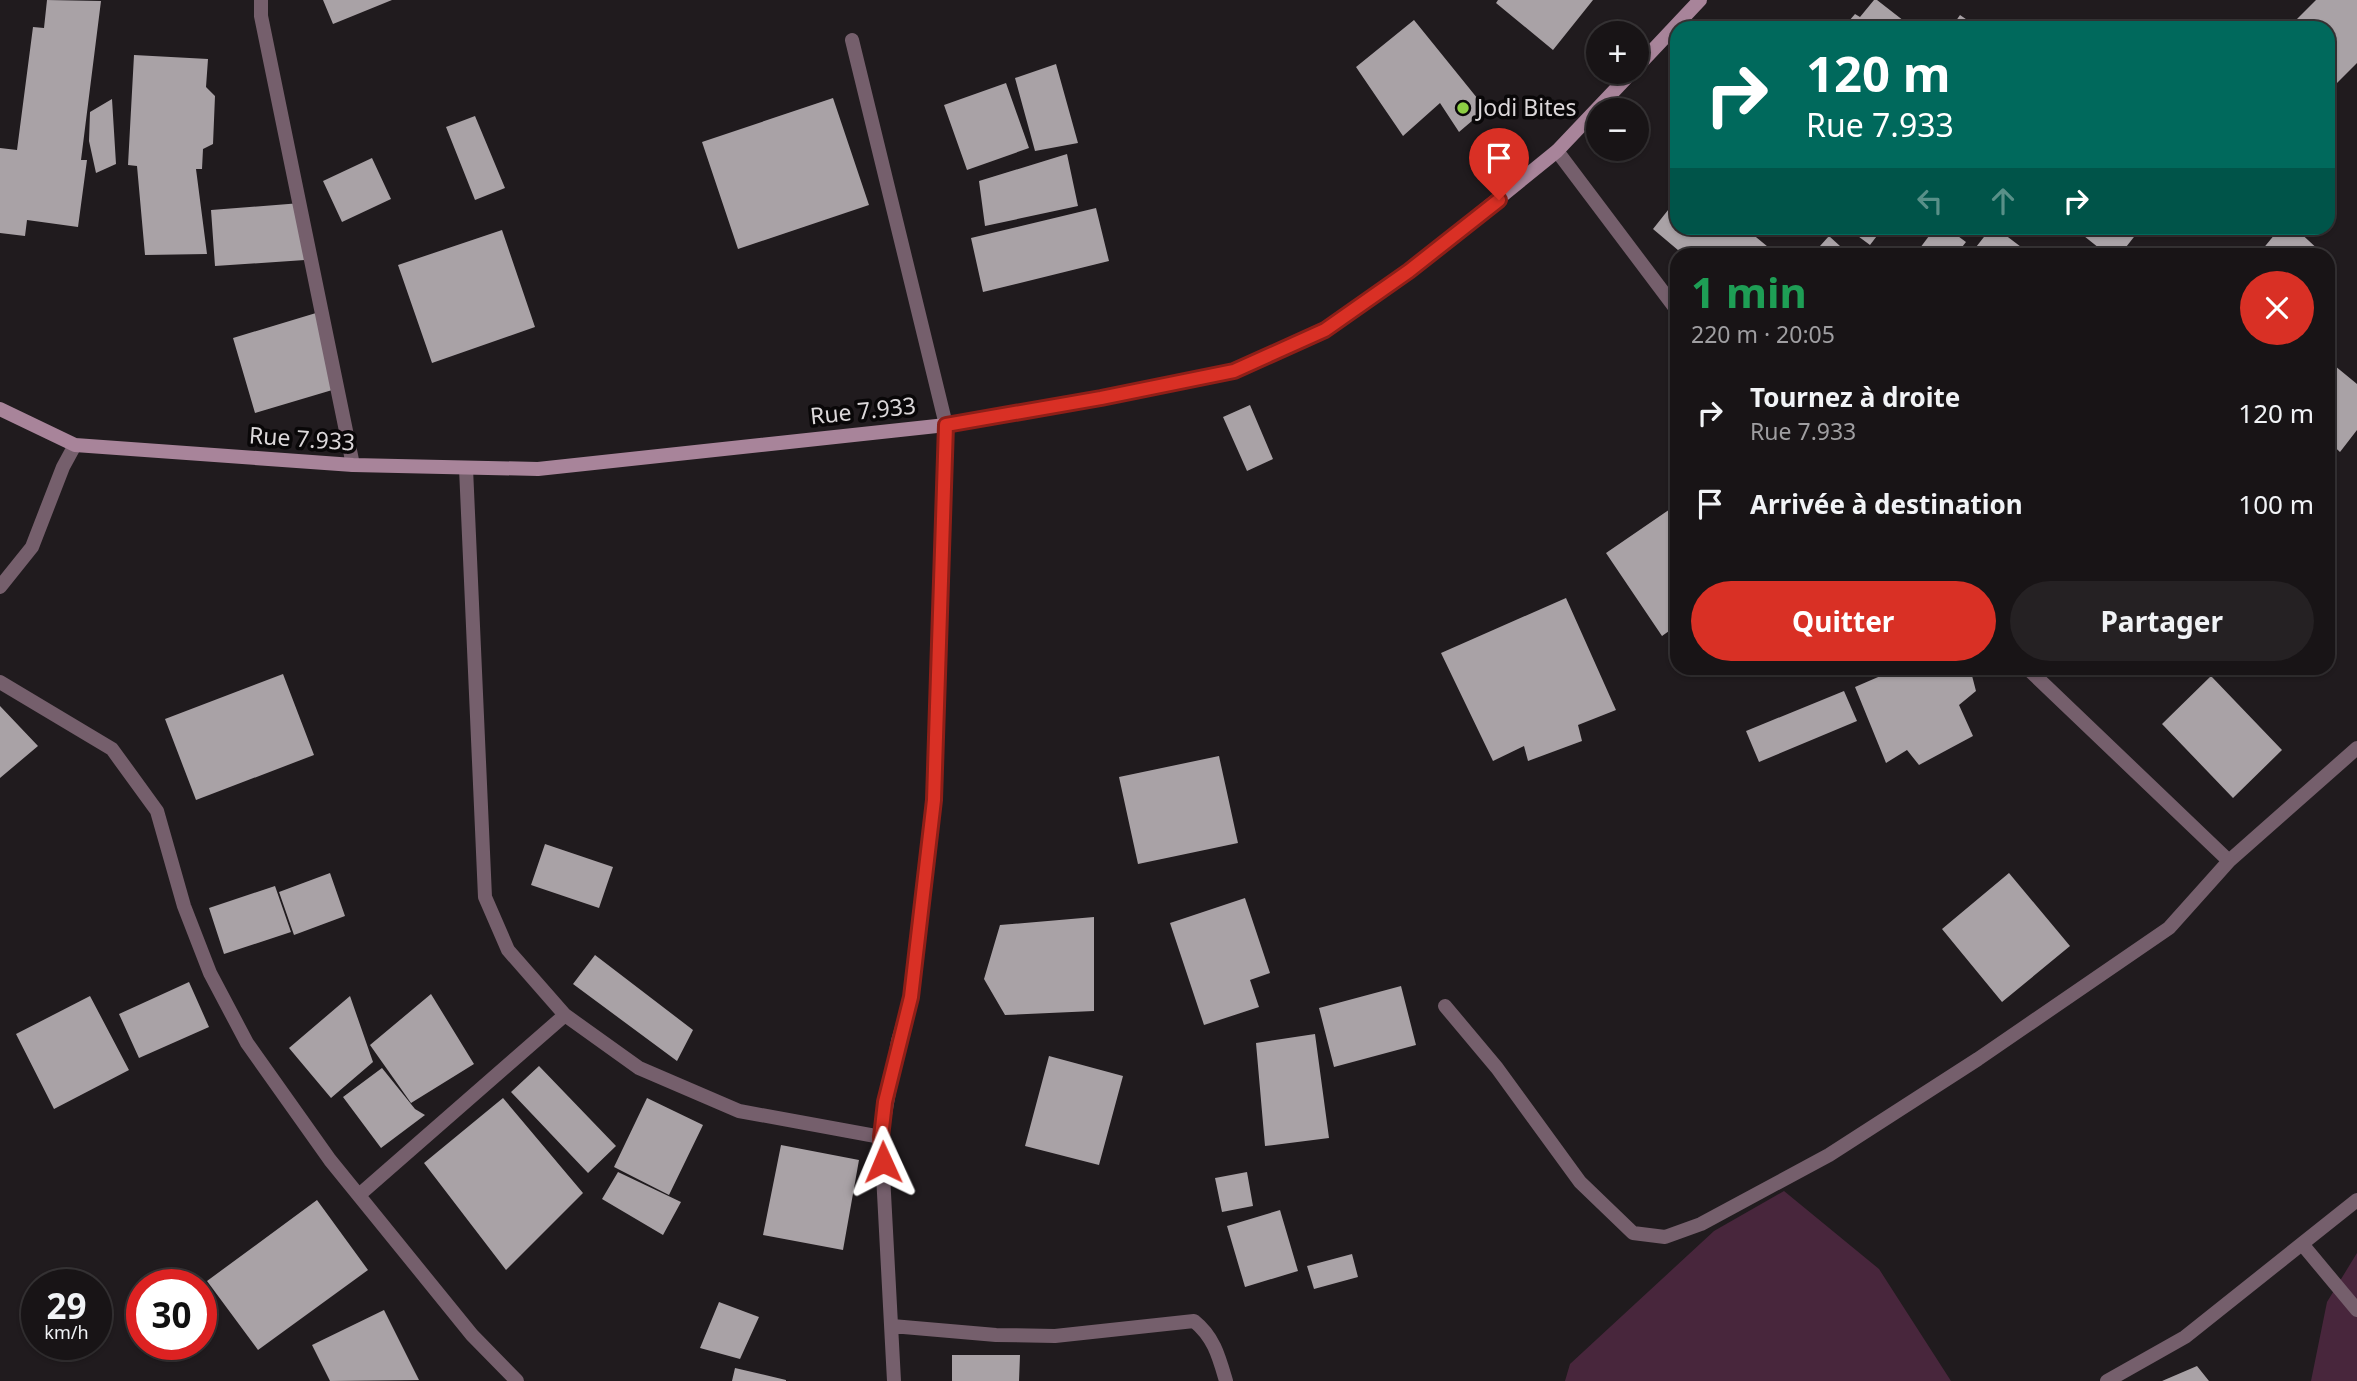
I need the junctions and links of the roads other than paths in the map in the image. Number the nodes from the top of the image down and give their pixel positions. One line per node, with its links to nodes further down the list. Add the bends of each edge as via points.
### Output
1 (261, 0): 13 (street)
2 (1700, 0): 3 (street)
3 (1680, 21)
4 (1670, 32): 6 (street)
5 (852, 40): 11 (street)
6 (1649, 54)
7 (1621, 84): 8 (street, Rue 7.933)
8 (1557, 151): 9 (street); 11 (street, Rue 7.933, via 1409,271 1325,330 1234,371)
9 (1670, 301)
10 (0, 409): 12 (street, Rue 7.933)
11 (946, 425): 14 (street, Rue 7.933, via 538,469); 22 (street, via 934,800 911,997)
12 (75, 446): 13 (street, Rue 7.933); 15 (street, via 33,547)
13 (353, 466): 14 (street, Rue 7.933)
14 (466, 468): 21 (street, via 485,897 508,950)
15 (0, 587)
16 (2034, 675): 19 (street)
17 (0, 682): 23 (street, via 112,749 157,811 209,973 255,1054)
18 (2357, 748): 19 (street)
19 (2228, 861): 20 (street, via 2169,928 1978,1059 1829,1155 1701,1224 1665,1237 1633,1233 1580,1182)
20 (1445, 1006)
21 (565, 1015): 22 (street, via 639,1069 739,1111); 23 (street)
22 (881, 1137): 27 (street)
23 (359, 1195): 28 (street, via 472,1335)
24 (2357, 1200): 25 (street)
25 (2302, 1244): 26 (street); 31 (street, via 2185,1337)
26 (2357, 1310)
27 (892, 1326): 29 (street); 30 (street, via 1055,1336 1194,1321 1207,1331)
28 (517, 1381)
29 (894, 1381)
30 (1226, 1381)
31 (2107, 1381)

